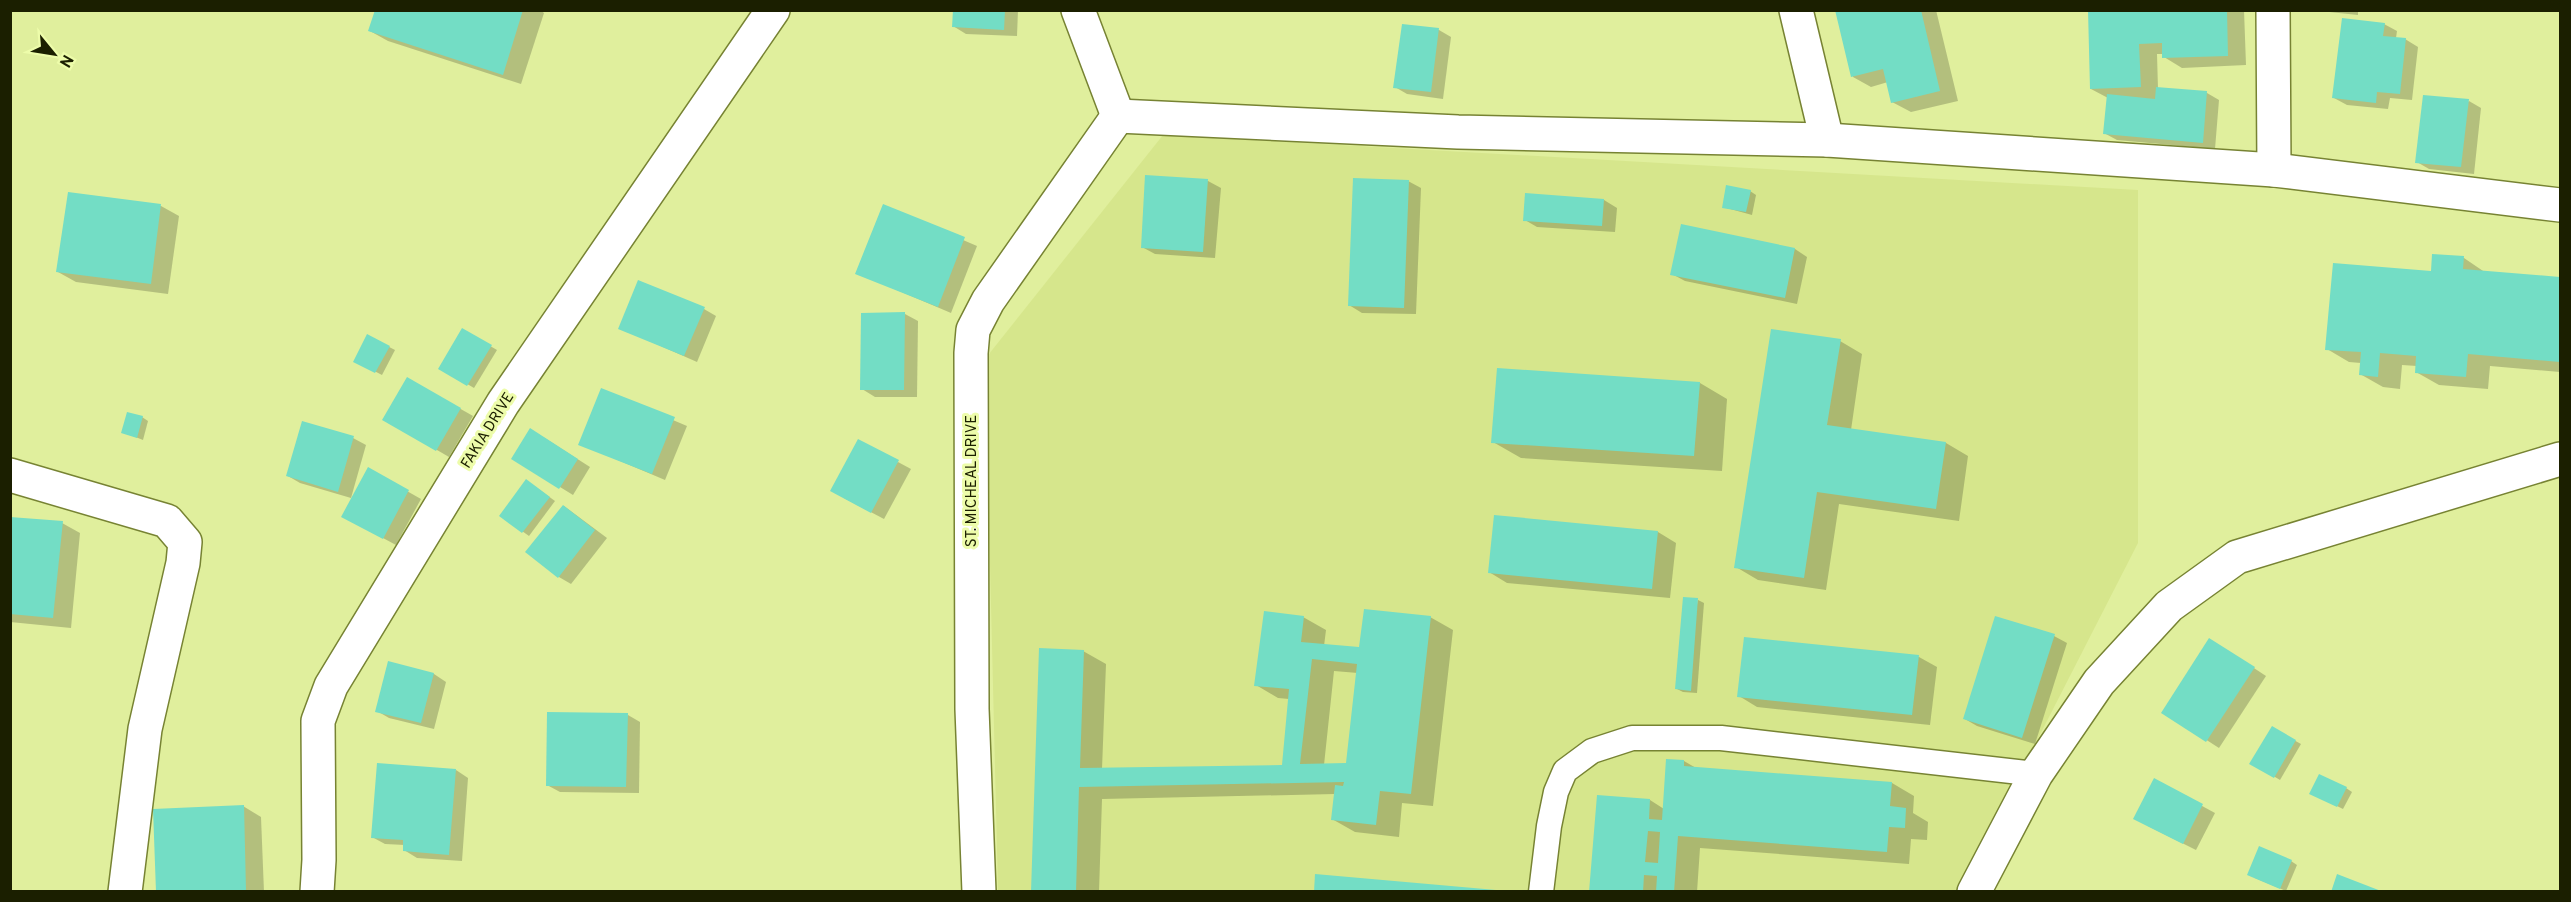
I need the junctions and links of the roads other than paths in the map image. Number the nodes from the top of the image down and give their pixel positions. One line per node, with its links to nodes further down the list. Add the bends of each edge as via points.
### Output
1 (773, 10): 13 (street, FAKIA DRIVE, via 503,403 331,686 318,721)
2 (1078, 10): 5 (street)
3 (1796, 10): 6 (street)
4 (2273, 10): 7 (street)
5 (1118, 116): 6 (street, via 1458,132); 14 (street, ST. MICHEAL DRIVE, via 988,301 973,330 972,709)
6 (1827, 140): 7 (street)
7 (2274, 170): 8 (street)
8 (2560, 205)
9 (2560, 459): 11 (street, via 2237,557 2169,606 2098,682)
10 (10, 475): 12 (street, via 167,521 185,542 145,729)
11 (2036, 774): 15 (lane, via 1721,738 1632,738 1592,750 1565,771 1549,826); 16 (street)
12 (125, 891)
13 (317, 891)
14 (979, 891)
15 (1541, 891)
16 (1974, 891)

